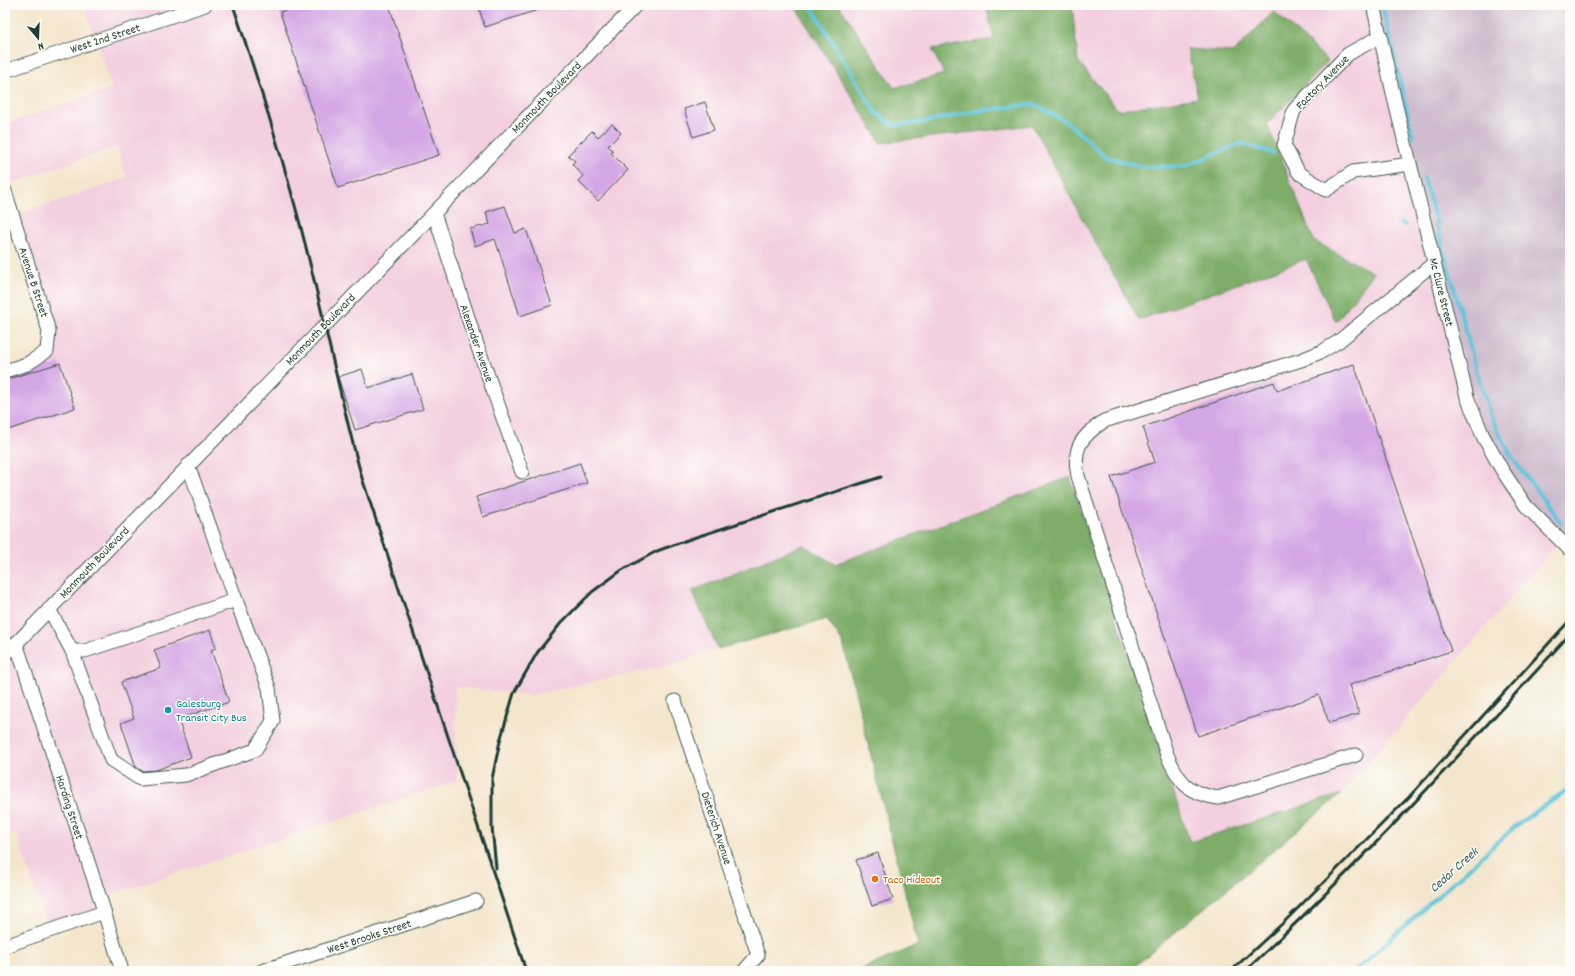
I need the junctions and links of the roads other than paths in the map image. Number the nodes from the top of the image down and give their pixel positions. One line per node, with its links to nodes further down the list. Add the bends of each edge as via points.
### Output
1 (205, 5): 5 (street, West 2nd Street)
2 (636, 5): 8 (street, Monmouth Boulevard)
3 (1373, 5): 4 (street, Mc Clure Street)
4 (1381, 36): 6 (street, Mc Clure Street); 6 (street, Factory Avenue, via 1348,54 1294,110 1284,145 1299,173 1326,190 1353,172)
5 (5, 71)
6 (1410, 164): 9 (street, Mc Clure Street)
7 (5, 191): 10 (street, Avenue B Street, via 49,331 46,351 27,364)
8 (434, 213): 11 (street, Monmouth Boulevard); 12 (street, Alexander Avenue)
9 (1434, 263): 13 (street, Mc Clure Street, via 1467,397 1483,436 1526,506); 20 (street, via 1339,341 1323,351 1104,421 1089,431 1076,454 1078,476 1167,755 1182,783 1204,796 1218,798)
10 (5, 371)
11 (188, 465): 14 (street); 15 (street, Monmouth Boulevard)
12 (522, 472)
13 (1570, 550)
14 (236, 600): 17 (street, via 85,651); 17 (street, via 269,688 273,721 255,750 186,775 140,778 111,760)
15 (49, 609): 16 (street, Monmouth Boulevard); 17 (street)
16 (16, 643): 18 (street, Monmouth Boulevard); 22 (street, Harding Street)
17 (72, 651)
18 (5, 655)
19 (675, 701): 26 (street, Dieterich Avenue, via 758,955)
20 (1356, 755)
21 (476, 901): 25 (street, West Brooks Street)
22 (104, 912): 23 (street); 24 (street, Harding Street)
23 (5, 946)
24 (122, 971)
25 (262, 971)
26 (744, 971)

